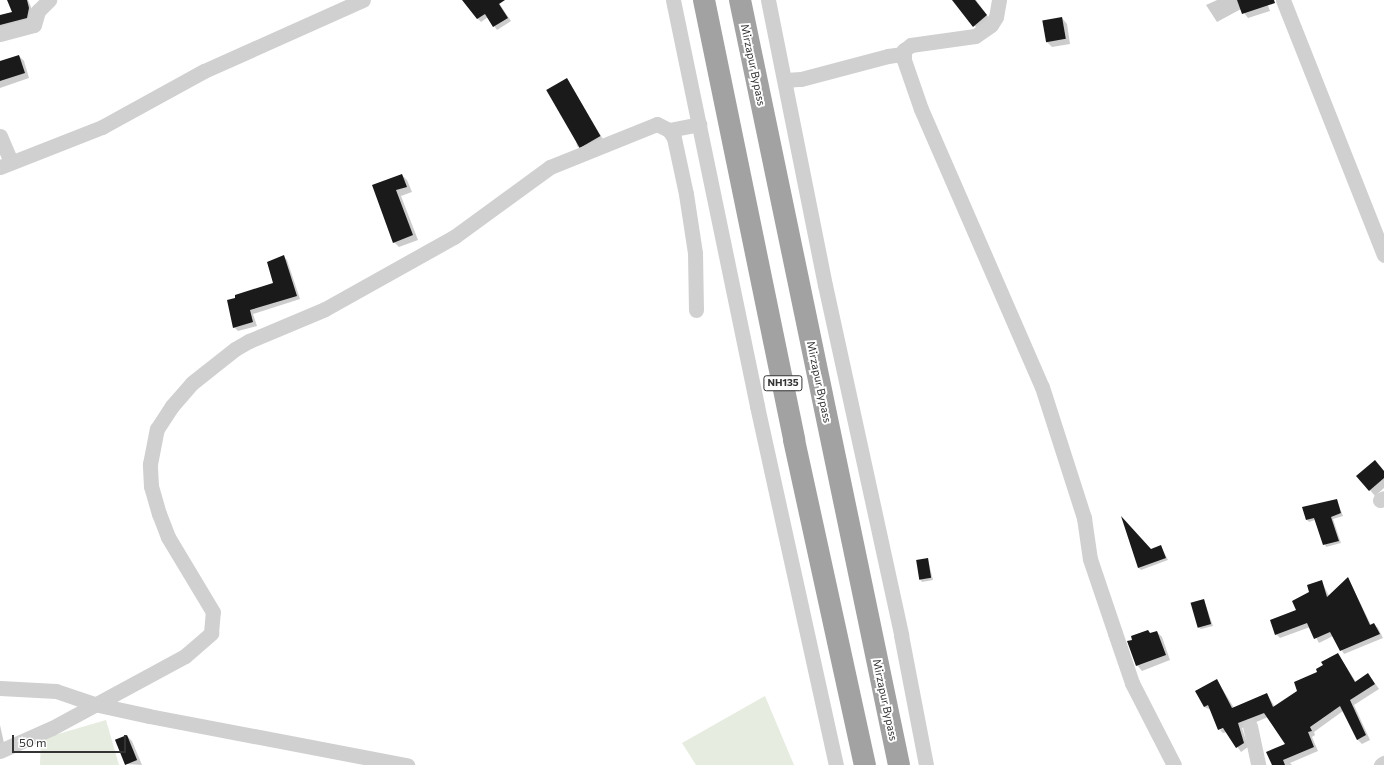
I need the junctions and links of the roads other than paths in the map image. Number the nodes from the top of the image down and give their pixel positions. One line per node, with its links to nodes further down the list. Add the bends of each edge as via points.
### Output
1 (49, 0): 9 (street, via 38,11 34,25)
2 (363, 0): 15 (street, via 204,71 102,127)
3 (673, 0): 12 (street)
4 (704, 0): 25 (highway, NH135, via 794,440)
5 (740, 0): 26 (highway, Mirzapur Bypass / NH135)
6 (768, 0): 11 (street)
7 (999, 0): 10 (street, via 996,17 991,25 976,36 910,45)
8 (1283, 0): 16 (street)
9 (0, 34)
10 (904, 54): 11 (street); 28 (street, via 921,109 1042,387 1084,518 1090,559 1132,683)
11 (785, 80): 27 (street, via 825,285 901,635)
12 (699, 124): 13 (street); 24 (street, via 757,406)
13 (669, 130): 17 (street, via 674,138 686,194 695,252); 19 (street, via 657,124 649,125 550,167 454,237 325,309 250,341 192,383 157,429 150,464 151,486 168,537 213,612 211,633 185,656)
14 (0, 136): 15 (street)
15 (6, 164)
16 (1384, 255)
17 (696, 310)
18 (0, 688): 19 (street, via 56,691)
19 (94, 704): 21 (street, via 52,728); 23 (street)
20 (1250, 726): 29 (street)
21 (0, 751)
22 (1384, 763): 30 (street)
23 (407, 765)
24 (836, 765)
25 (865, 765)
26 (898, 765)
27 (926, 765)
28 (1174, 765)
29 (1258, 765)
30 (1381, 765)

